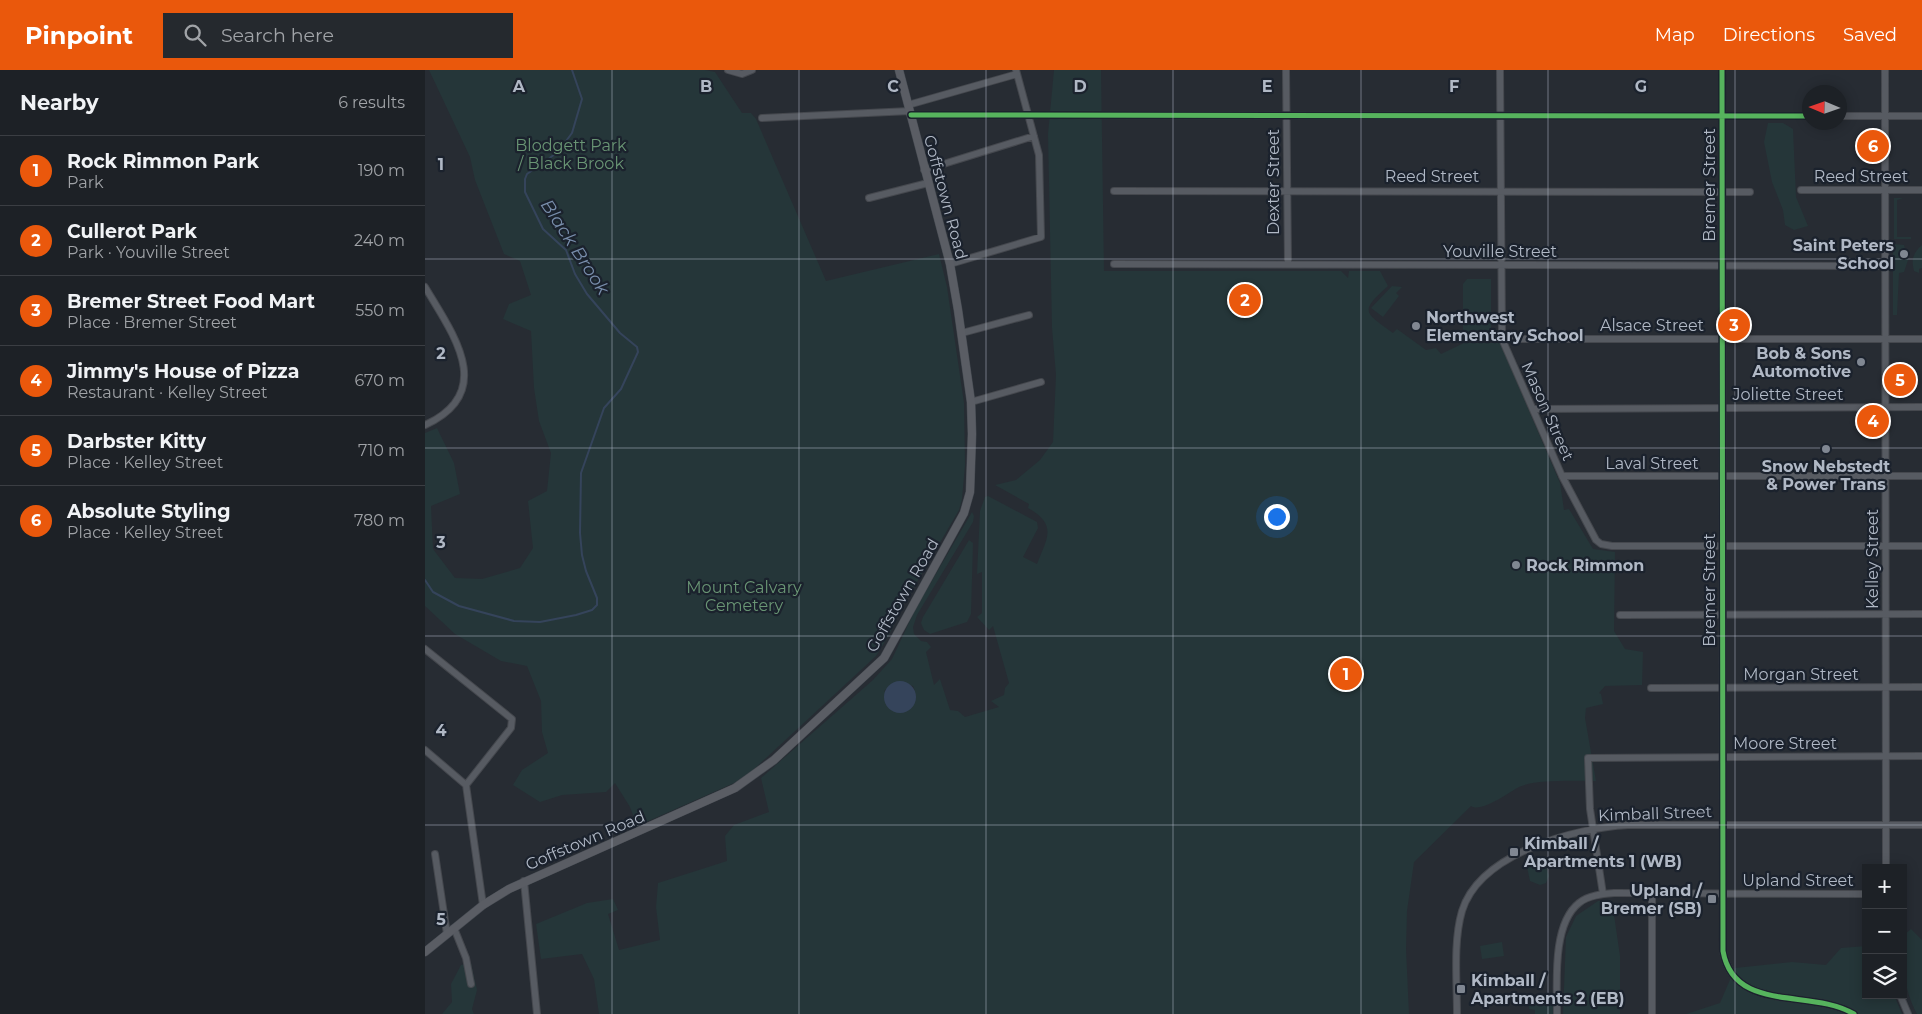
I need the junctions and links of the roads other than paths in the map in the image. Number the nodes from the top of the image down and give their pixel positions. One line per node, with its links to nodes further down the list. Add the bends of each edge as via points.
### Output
1 (728, 70): 2 (street, via 742,74)
2 (751, 70)
3 (899, 70): 9 (main road, Goffstown Road)
4 (1286, 70): 11 (street, Dexter Street)
5 (1500, 70): 17 (street, Mason Street)
6 (1722, 70): 12 (street, Bremer Street)
7 (1885, 70): 15 (street, Kelley Street)
8 (1017, 72): 9 (street); 10 (street)
9 (909, 110): 10 (street); 18 (street); 20 (main road, Goffstown Road)
10 (1030, 116): 11 (street); 19 (street)
11 (1287, 116): 17 (street); 23 (street, Dexter Street)
12 (1722, 116): 13 (street); 17 (street); 28 (street, Bremer Street)
13 (1802, 116)
14 (1847, 116): 15 (street)
15 (1885, 116): 16 (street); 22 (street, Kelley Street)
16 (1922, 116)
17 (1501, 117): 24 (street, Mason Street)
18 (762, 118)
19 (1034, 136): 20 (street); 31 (street, via 1040,162 1041,237)
20 (924, 170): 21 (main road, Goffstown Road)
21 (928, 183): 30 (street); 31 (main road, Goffstown Road)
22 (1885, 189): 25 (street, Reed Street); 26 (street, Reed Street); 36 (street, Kelley Street)
23 (1287, 190): 24 (street, Reed Street); 27 (street, Reed Street); 33 (street, Dexter Street)
24 (1501, 190): 28 (street, Reed Street); 34 (street, Mason Street)
25 (1801, 190)
26 (1922, 190)
27 (1114, 191)
28 (1722, 192): 29 (street, Reed Street); 35 (street, Bremer Street)
29 (1750, 192)
30 (869, 198)
31 (950, 264): 39 (main road, Goffstown Road)
32 (1114, 264): 33 (street, Youville Street)
33 (1288, 264): 34 (street, Youville Street)
34 (1501, 265): 35 (street, Youville Street); 40 (street, Mason Street)
35 (1722, 265): 36 (street, Youville Street); 41 (street, Bremer Street)
36 (1885, 266): 43 (street, Kelley Street)
37 (425, 287): 50 (street, via 459,345 465,374 462,388 449,410)
38 (1029, 315): 39 (street)
39 (962, 333): 45 (main road, Goffstown Road)
40 (1502, 339): 41 (street, Alsace Street); 49 (street, Mason Street)
41 (1722, 339): 43 (street, Alsace Street); 47 (street, Bremer Street)
42 (1922, 339): 43 (street, Alsace Street)
43 (1885, 340): 48 (street, Kelley Street)
44 (1041, 382): 45 (street)
45 (971, 402): 78 (main road, Goffstown Road, via 971,481 964,513 895,641 877,665 796,743 735,788)
46 (1922, 407): 48 (street, Joliette Street)
47 (1722, 408): 48 (street, Joliette Street); 49 (street, Joliette Street); 52 (street, Bremer Street)
48 (1885, 408): 53 (street, Kelley Street)
49 (1533, 409): 51 (street, Mason Street)
50 (425, 425)
51 (1562, 476): 52 (street, Laval Street); 55 (street, Mason Street, via 1601,544)
52 (1722, 476): 53 (street, Laval Street); 55 (street, Bremer Street)
53 (1885, 476): 54 (street, Laval Street); 56 (street, Kelley Street)
54 (1922, 476)
55 (1722, 545): 56 (street); 61 (street, Bremer Street)
56 (1886, 546): 57 (street); 59 (street, Kelley Street)
57 (1922, 546)
58 (1620, 614): 61 (street)
59 (1885, 614): 60 (street); 61 (street); 66 (street, Kelley Street)
60 (1922, 614)
61 (1722, 615): 65 (street, Bremer Street)
62 (425, 649): 71 (street, via 510,716 511,728)
63 (1922, 687): 66 (street, Morgan Street)
64 (1651, 688): 65 (street, Morgan Street)
65 (1721, 688): 66 (street, Morgan Street); 70 (street, Bremer Street)
66 (1886, 688): 68 (street, Kelley Street)
67 (425, 750): 71 (street)
68 (1886, 756): 69 (street, Moore Street); 70 (street, Moore Street); 72 (street, Kelley Street)
69 (1922, 756)
70 (1722, 757): 73 (street, Bremer Street); 75 (street, Moore Street, via 1587,758)
71 (466, 785): 83 (street)
72 (1886, 824): 73 (street, Kimball Street); 74 (street, Kimball Street); 77 (street, Kelley Street)
73 (1722, 825): 75 (street, Kimball Street); 81 (street, Bremer Street)
74 (1922, 825)
75 (1594, 828): 79 (street); 90 (street, Kimball Street, via 1547,842 1518,855 1491,870 1476,885 1465,903 1459,931)
76 (435, 854): 85 (street)
77 (1886, 864)
78 (524, 881): 83 (main road, Goffstown Road); 89 (street)
79 (1603, 894): 80 (street, Upland Street); 91 (street, Upland Street, via 1580,902 1563,927 1558,956)
80 (1652, 894): 81 (street, Upland Street); 92 (street)
81 (1722, 894): 82 (street, Upland Street); 93 (street, Bremer Street, via 1723,951 1726,964 1738,982 1756,994 1825,1004)
82 (1862, 894)
83 (483, 905): 84 (main road, Goffstown Road)
84 (454, 928): 85 (main road, Goffstown Road); 87 (street, via 466,958)
85 (447, 934): 86 (main road, Goffstown Road)
86 (425, 952)
87 (471, 984)
88 (1902, 999): 94 (street)
89 (537, 1014)
90 (1457, 1014)
91 (1557, 1014)
92 (1652, 1014)
93 (1854, 1014)
94 (1908, 1014)

